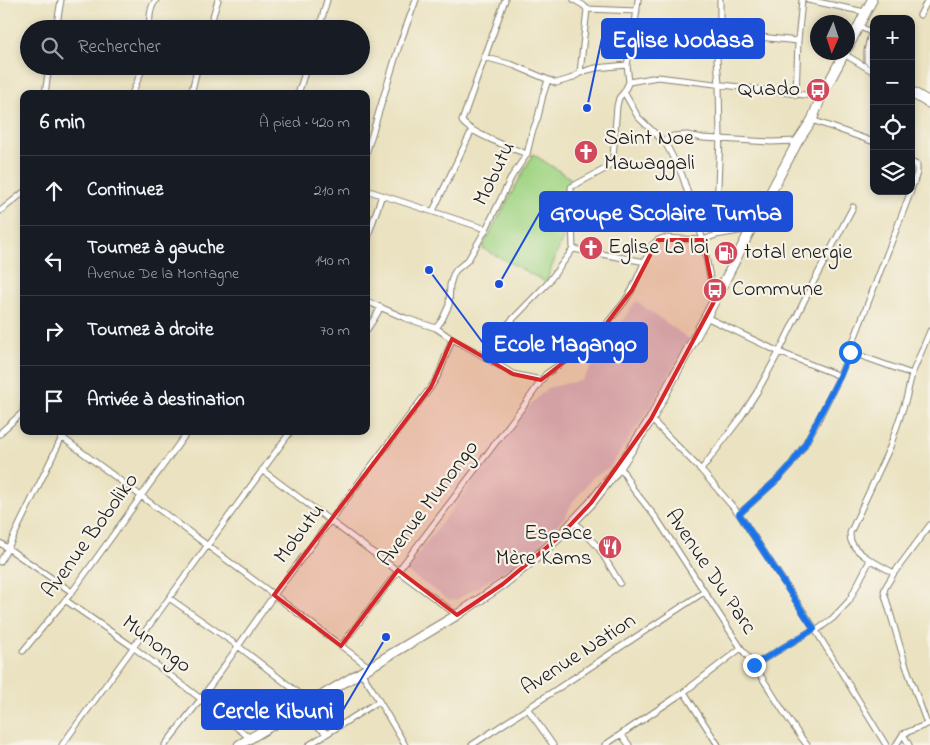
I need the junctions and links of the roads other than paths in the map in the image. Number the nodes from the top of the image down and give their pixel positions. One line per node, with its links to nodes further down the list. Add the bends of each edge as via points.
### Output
1 (60, 0): 18 (street)
2 (156, 0): 19 (street)
3 (218, 0): 20 (street)
4 (326, 0): 21 (street)
5 (416, 0): 55 (street)
6 (504, 0): 27 (street)
7 (574, 0): 14 (street)
8 (638, 0): 15 (street)
9 (720, 0): 25 (street)
10 (802, 0): 26 (street)
11 (808, 0): 16 (street)
12 (872, 0): 16 (highway)
13 (928, 0): 17 (street)
14 (587, 9): 15 (street); 33 (street)
15 (637, 11): 22 (street)
16 (865, 12): 23 (highway)
17 (920, 16)
18 (57, 20)
19 (150, 20)
20 (212, 20)
21 (320, 20)
22 (635, 24): 25 (street); 31 (street)
23 (858, 26): 24 (highway); 30 (street, via 871,33 867,57)
24 (855, 32)
25 (720, 33): 26 (street); 40 (street)
26 (798, 41): 47 (street)
27 (484, 57): 38 (street); 53 (street, via 462,121)
28 (855, 58): 32 (street)
29 (840, 60): 48 (highway)
30 (870, 63)
31 (627, 65): 33 (street); 39 (street)
32 (870, 69)
33 (580, 73): 38 (street, via 556,83)
34 (48, 75): 41 (street)
35 (140, 75): 42 (street)
36 (196, 75): 43 (street)
37 (304, 75): 44 (street)
38 (548, 80): 59 (street, Mobutu)
39 (629, 82): 40 (street, via 658,77); 46 (street)
40 (719, 84): 47 (street); 54 (street)
41 (46, 90)
42 (134, 90)
43 (192, 90)
44 (299, 90)
45 (915, 91): 50 (street)
46 (624, 92): 56 (street, via 638,117); 74 (street, via 617,106 611,164 572,187)
47 (796, 95): 48 (street)
48 (821, 97): 52 (highway)
49 (915, 97): 51 (street)
50 (930, 100)
51 (930, 106)
52 (812, 120): 57 (highway); 58 (street)
53 (472, 130): 59 (street); 68 (street)
54 (720, 138): 56 (street, via 687,135 673,136); 57 (street); 72 (street)
55 (370, 140)
56 (664, 141): 73 (street, via 682,175)
57 (798, 141): 70 (highway)
58 (870, 141)
59 (527, 154): 69 (street, Mobutu, via 512,176)
60 (915, 164): 61 (street)
61 (915, 179)
62 (370, 191): 63 (street)
63 (382, 195): 68 (street); 71 (street)
64 (909, 195): 85 (street)
65 (20, 196): 67 (street)
66 (853, 207): 84 (street)
67 (0, 210)
68 (433, 211): 69 (street)
69 (486, 229): 81 (street, Mobutu, via 468,260 453,275 449,306)
70 (751, 229): 72 (street); 76 (highway)
71 (370, 230)
72 (716, 235): 73 (street)
73 (704, 240): 75 (street, Avenue Munongo, via 658,240 652,245); 76 (street)
74 (573, 249): 75 (street); 86 (street, via 547,284 507,325)
75 (646, 262): 89 (street, Avenue Munongo, via 626,301 597,336)
76 (715, 300): 79 (highway)
77 (370, 303): 78 (street)
78 (380, 307): 80 (street); 81 (street)
79 (705, 317): 84 (street); 91 (highway)
80 (370, 324)
81 (436, 328): 83 (street)
82 (930, 332): 87 (street)
83 (452, 339): 86 (street); 103 (street, Mobutu, via 431,387)
84 (779, 352): 88 (street); 100 (street, via 739,420)
85 (850, 352): 87 (street); 88 (street)
86 (489, 360): 89 (street, via 513,374)
87 (912, 374): 109 (street, via 890,447 850,533 855,548)
88 (840, 376): 102 (street, via 804,446 790,466)
89 (540, 380): 111 (street, Avenue Munongo)
90 (20, 415): 92 (street)
91 (651, 419): 98 (highway); 100 (street)
92 (0, 434)
93 (64, 435): 96 (street)
94 (185, 435): 97 (street, Avenue Boboliko)
95 (288, 435): 99 (street)
96 (63, 438): 101 (street); 108 (street)
97 (182, 438): 101 (street, Avenue Boboliko)
98 (620, 466): 104 (highway); 115 (street, Avenue Du Parc)
99 (262, 470): 103 (street); 107 (street)
100 (701, 470): 102 (street)
101 (141, 496): 107 (street); 114 (street, Avenue Boboliko)
102 (739, 514): 120 (street)
103 (330, 521): 111 (street); 116 (street, Mobutu)
104 (574, 521): 113 (street, via 598,547); 119 (highway, via 522,570)
105 (930, 525): 112 (street)
106 (0, 543): 108 (street)
107 (207, 545): 116 (street); 117 (street)
108 (8, 548): 110 (street); 114 (street)
109 (870, 560): 112 (street); 120 (street, via 849,601 833,618)
110 (0, 562)
111 (398, 570): 119 (street); 122 (street, Avenue Munongo)
112 (894, 573): 134 (street, via 885,588 885,595)
113 (620, 582)
114 (72, 592): 118 (street, Avenue Boboliko)
115 (704, 592): 124 (street, Avenue Du Parc); 133 (street, Avenue Nation)
116 (274, 595): 121 (street, Mobutu); 122 (street)
117 (169, 598): 121 (street); 123 (street)
118 (65, 600): 123 (street, Munongo); 125 (street, Avenue Boboliko)
119 (456, 615): 127 (highway)
120 (815, 630): 126 (street); 150 (street)
121 (238, 646): 129 (street, Mobutu); 131 (street)
122 (341, 646): 127 (street)
123 (132, 647): 129 (street, Munongo); 139 (street)
124 (741, 648): 126 (street, Avenue Du Parc); 128 (street)
125 (23, 651)
126 (754, 665): 149 (street, Avenue Du Parc)
127 (365, 669): 130 (street); 131 (highway)
128 (684, 692): 136 (street); 148 (street)
129 (201, 699): 138 (street, Munongo); 140 (street, Mobutu)
130 (379, 701): 135 (street); 143 (street)
131 (310, 702): 132 (highway)
132 (300, 708): 135 (street); 138 (highway)
133 (528, 708): 144 (street, Avenue Nation); 145 (street)
134 (928, 724): 137 (street)
135 (326, 733): 142 (street)
136 (622, 734): 146 (street); 147 (street)
137 (902, 734): 151 (street); 152 (street)
138 (250, 738): 141 (highway)
139 (62, 745)
140 (165, 745)
141 (239, 745)
142 (309, 745)
143 (405, 745)
144 (472, 745)
145 (554, 745)
146 (605, 745)
147 (629, 745)
148 (718, 745)
149 (807, 745)
150 (886, 745)
151 (896, 745)
152 (909, 745)

